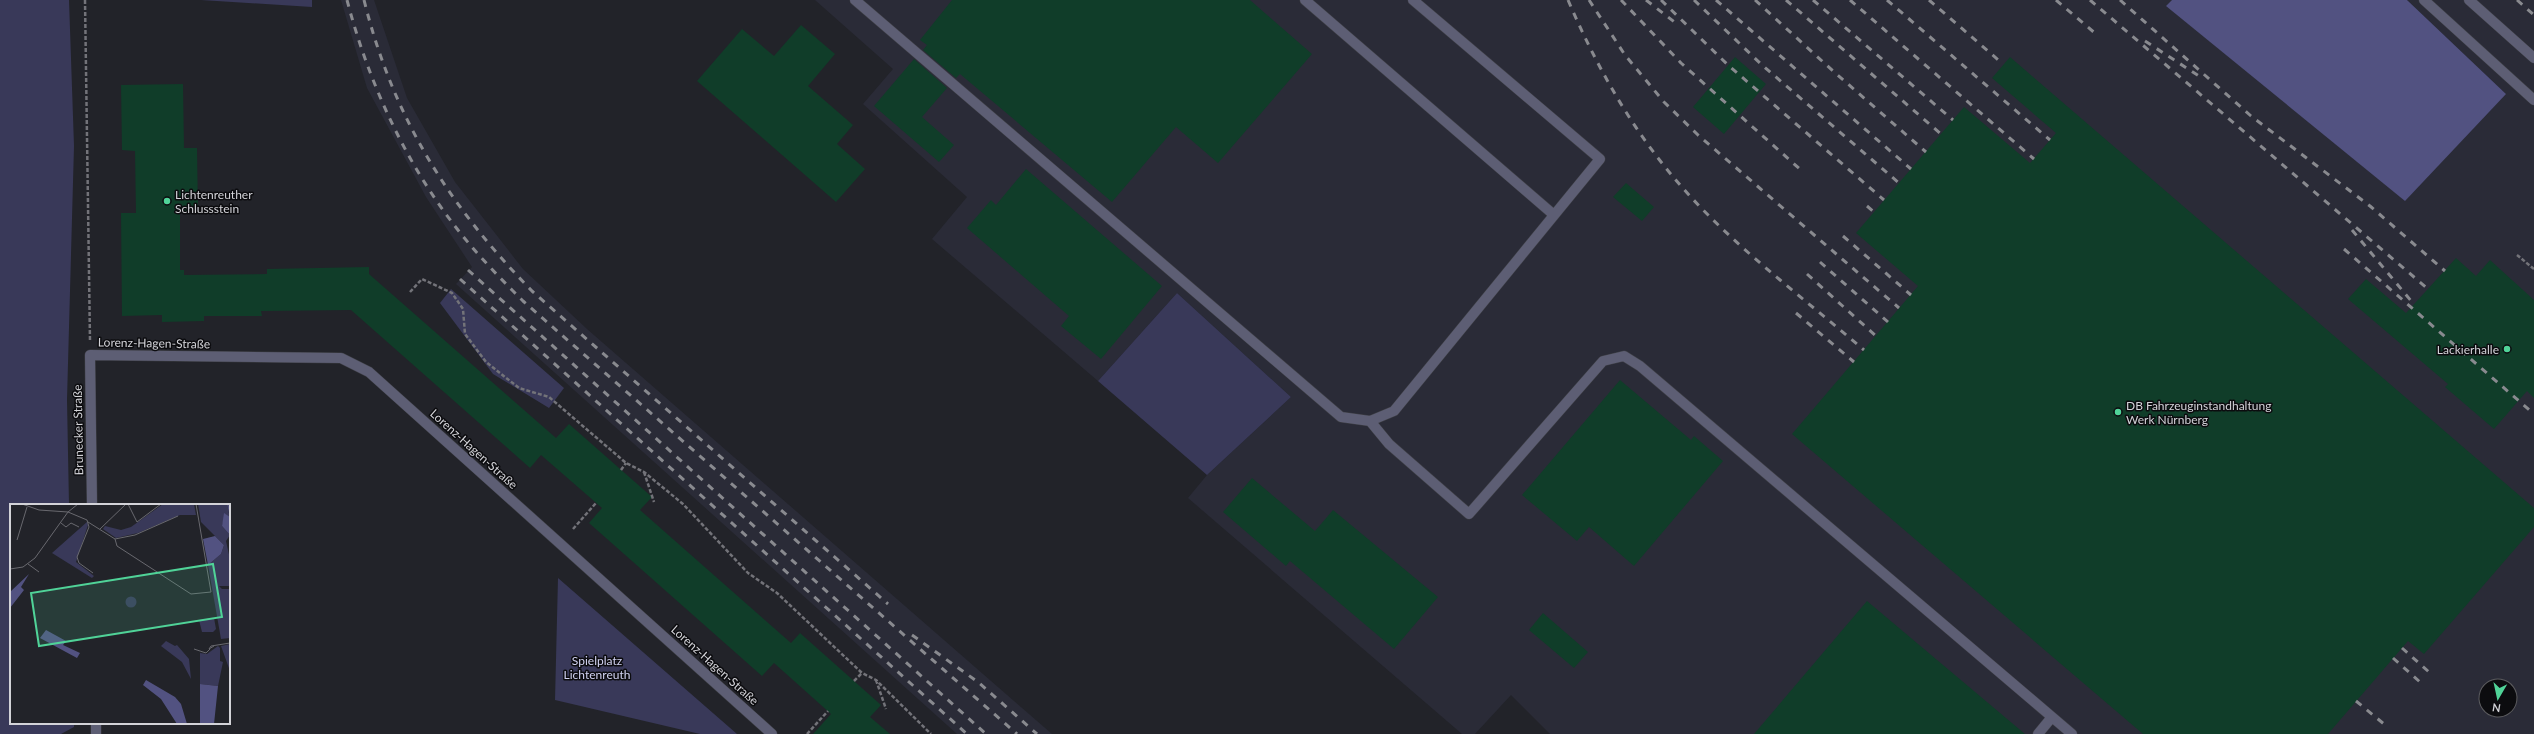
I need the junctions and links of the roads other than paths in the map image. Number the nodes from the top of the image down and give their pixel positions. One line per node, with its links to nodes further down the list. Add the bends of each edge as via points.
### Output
1 (855, 0): 10 (street, via 1341,417)
2 (1305, 0): 8 (street)
3 (1413, 0): 8 (street, via 1600,159)
4 (2424, 0): 7 (street)
5 (2469, 0): 6 (street)
6 (2534, 58)
7 (2534, 100)
8 (1554, 215): 10 (street, via 1394,411)
9 (90, 355): 11 (street, Brunecker Straße); 13 (street, Lorenz-Hagen-Straße, via 341,358 369,372)
10 (1370, 421): 12 (street, via 1389,444 1469,514 1603,361 1624,356 1640,366)
11 (92, 504)
12 (2052, 717): 14 (street); 15 (street)
13 (772, 734)
14 (2038, 734)
15 (2072, 734)

